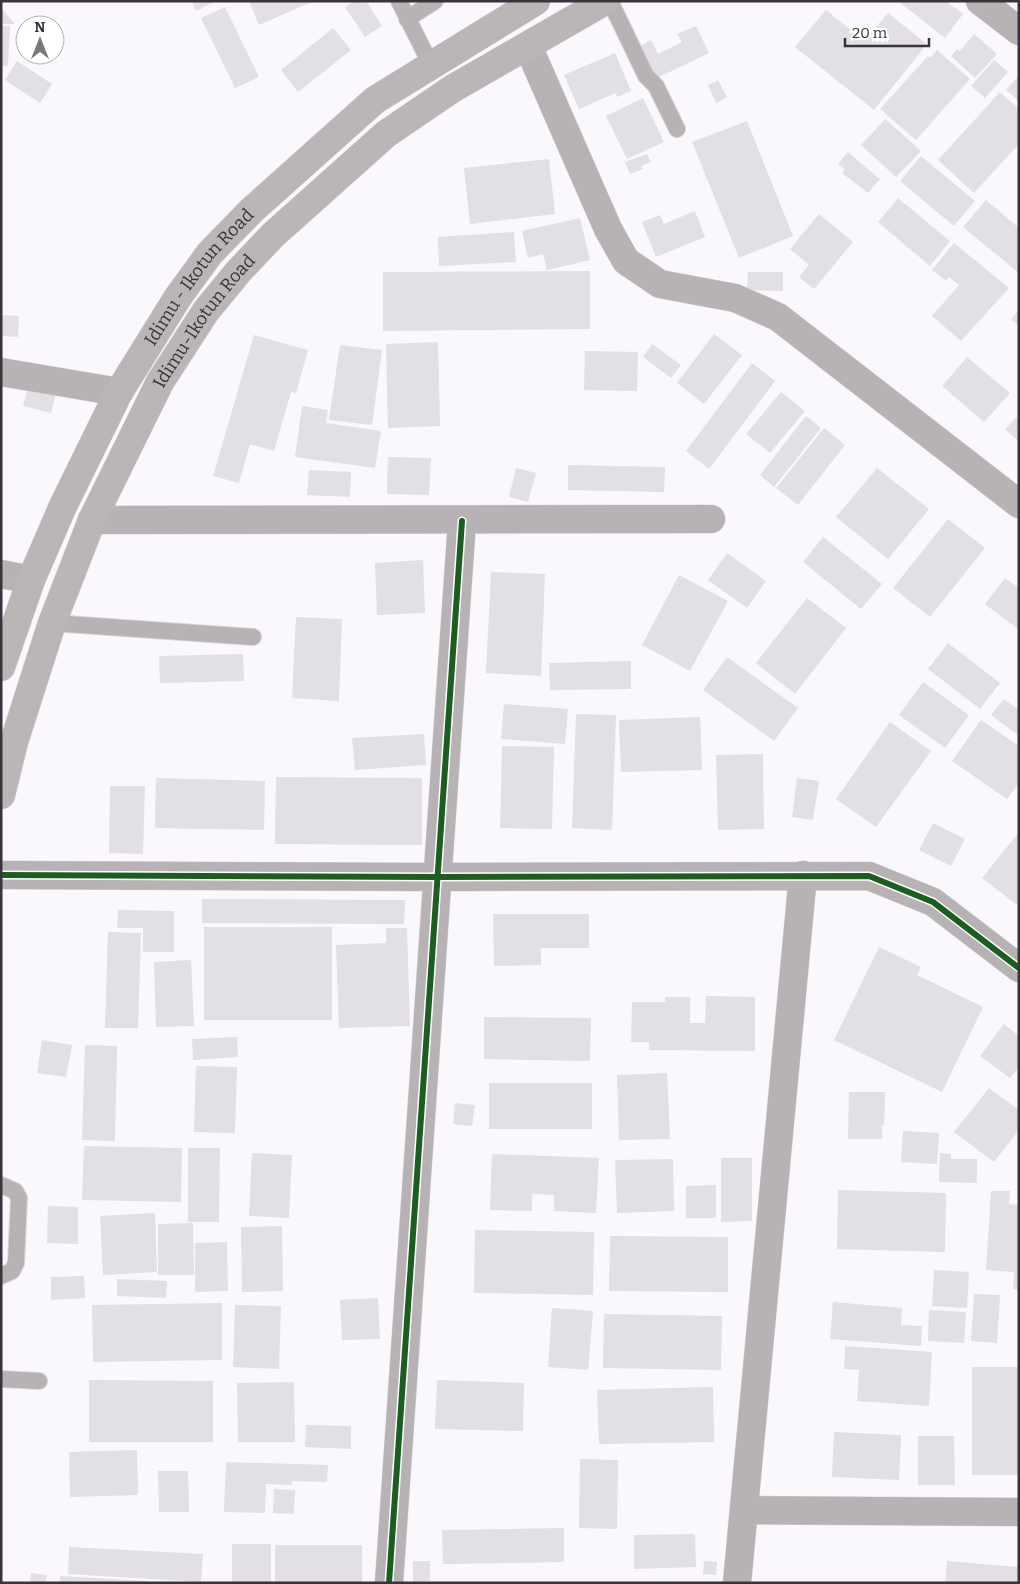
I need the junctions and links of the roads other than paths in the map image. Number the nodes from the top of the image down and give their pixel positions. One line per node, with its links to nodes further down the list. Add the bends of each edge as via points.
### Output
1 (400, 1): 8 (lane)
2 (435, 1): 8 (lane)
3 (605, 1): 7 (main road, Idimu-Ikotun Road)
4 (610, 1): 12 (lane, via 646,76 656,86)
5 (980, 1): 9 (street)
6 (527, 4): 11 (main road, Idimu - Ikotun Road)
7 (560, 12): 10 (main road, Idimu-Ikotun Road)
8 (407, 19): 11 (lane)
9 (1019, 31)
10 (528, 46): 15 (street, via 608,229 626,261 660,284 735,298 778,317); 17 (main road, Idimu-Ikotun Road, via 452,89 386,134 273,235 238,272 201,319 160,382)
11 (431, 64): 14 (main road, Idimu - Ikotun Road, via 374,100 252,210 210,253 178,297)
12 (677, 128)
13 (1, 372): 14 (street)
14 (119, 392): 20 (main road, Idimu - Ikotun Road)
15 (1019, 504)
16 (711, 519): 18 (street)
17 (92, 520): 18 (street); 21 (main road, Idimu-Ikotun Road)
18 (462, 521): 27 (street)
19 (1, 574): 20 (street)
20 (31, 580): 23 (main road, Idimu - Ikotun Road)
21 (52, 623): 22 (lane); 24 (main road, Idimu-Ikotun Road, via 14,742)
22 (253, 637)
23 (1, 667)
24 (1, 795)
25 (1, 875): 27 (street)
26 (803, 875): 27 (street); 28 (street, via 869,876 933,902); 33 (street)
27 (438, 877): 35 (street)
28 (1019, 968)
29 (1, 1185): 30 (lane, via 15,1190 19,1198 16,1263 12,1271)
30 (1, 1276)
31 (1, 1379): 32 (lane)
32 (39, 1381)
33 (744, 1510): 34 (street); 36 (street)
34 (1019, 1512)
35 (389, 1583)
36 (737, 1583)

